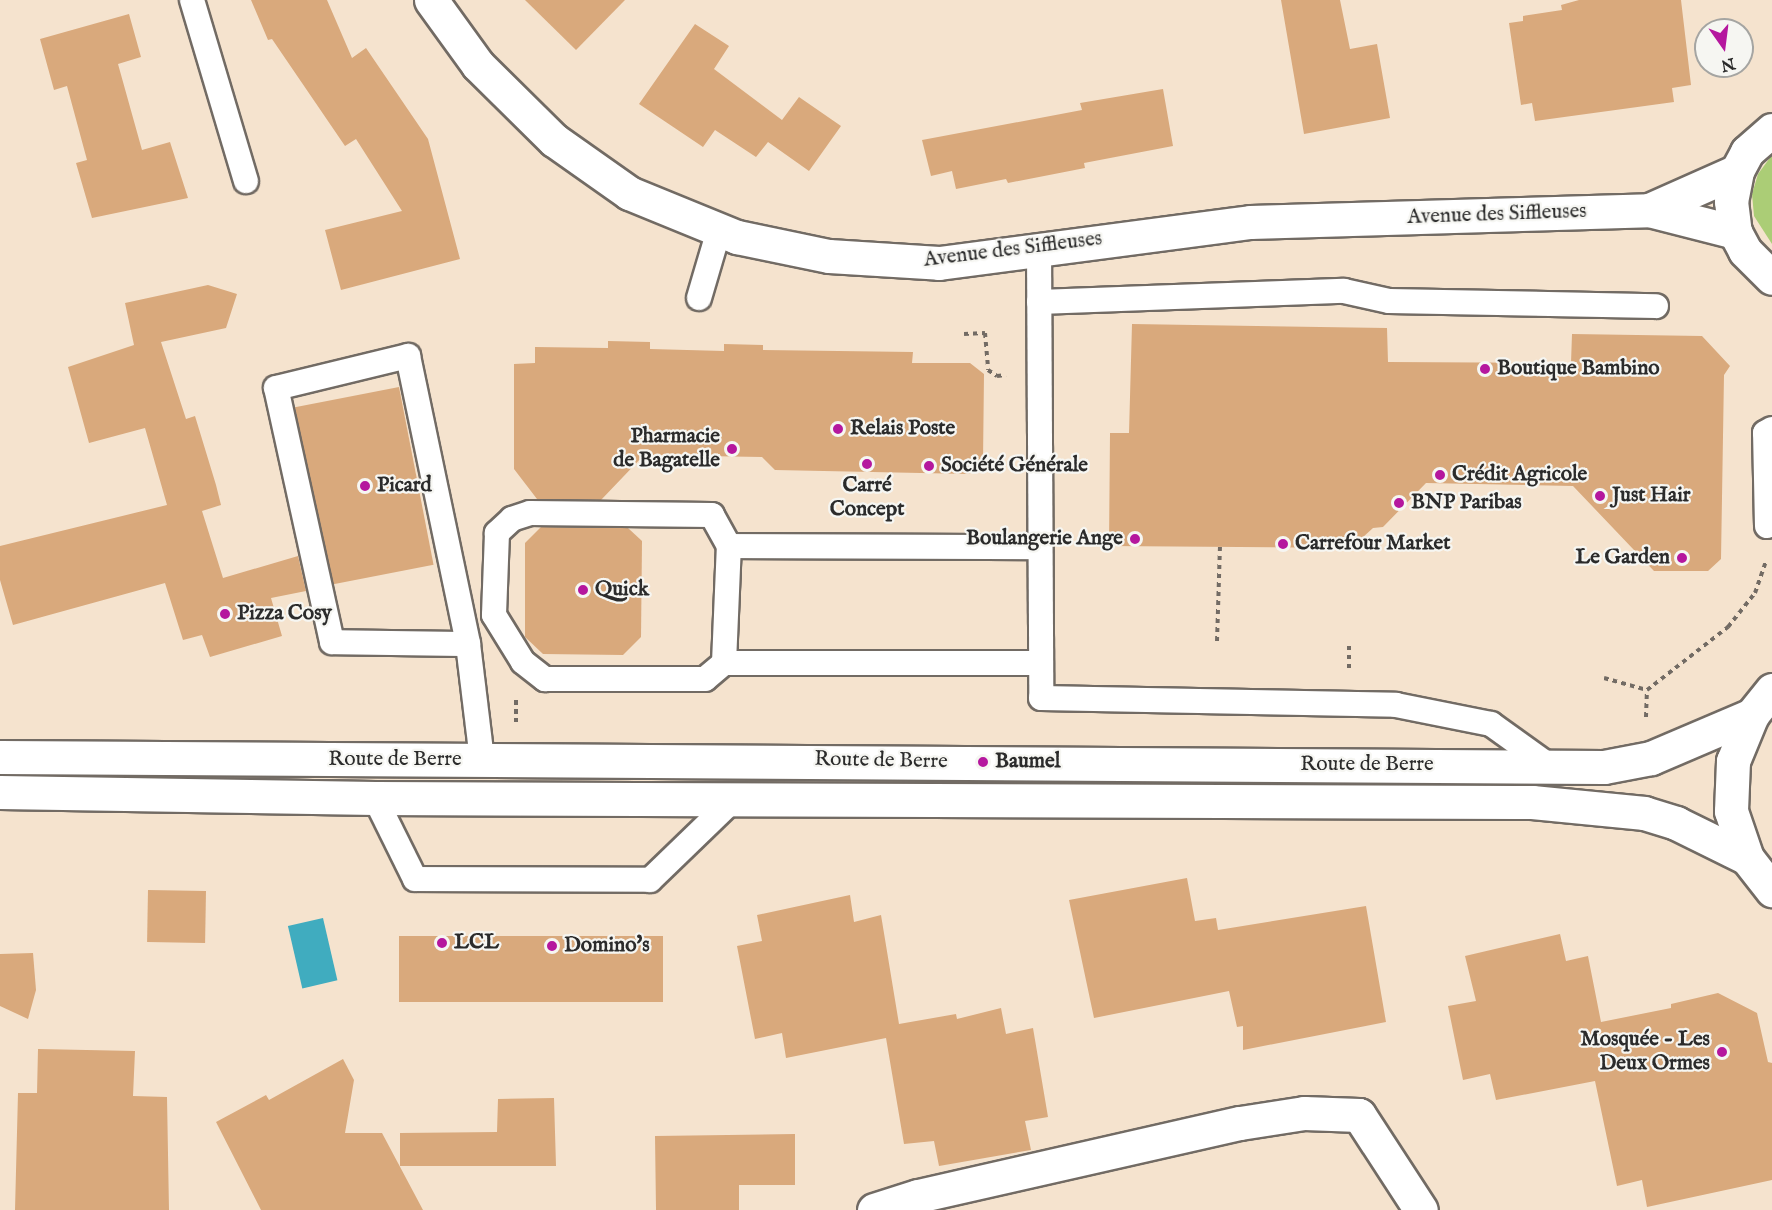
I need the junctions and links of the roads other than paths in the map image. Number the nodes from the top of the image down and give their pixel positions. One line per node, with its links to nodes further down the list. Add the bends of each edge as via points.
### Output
1 (192, 0): 5 (lane)
2 (431, 0): 7 (main road, Avenue des Siffleuses, via 478,65 554,140 629,193)
3 (1772, 130): 4 (main road, via 1748,152)
4 (1737, 171): 6 (main road, Avenue des Siffleuses); 8 (main road, via 1731,201)
5 (246, 181)
6 (1649, 210): 8 (main road, Avenue des Siffleuses); 9 (main road, Avenue des Siffleuses, via 1250,222)
7 (719, 230): 9 (main road, Avenue des Siffleuses, via 829,256 939,263); 11 (lane)
8 (1735, 232): 10 (main road, via 1745,251)
9 (1039, 247): 12 (lane)
10 (1772, 278)
11 (699, 298)
12 (1039, 302): 13 (lane, via 1344,291 1389,301); 17 (lane)
13 (1656, 306)
14 (1772, 429): 15 (lane, via 1765,433)
15 (1767, 526)
16 (729, 546): 17 (lane); 19 (lane); 19 (lane, via 712,515 530,513 512,519 497,533 493,579 495,615 515,651 545,679 705,679)
17 (1040, 547): 20 (lane)
18 (468, 644): 18 (lane, via 332,642 276,388 408,357); 24 (lane)
19 (724, 663): 20 (lane)
20 (1041, 663): 25 (lane, via 1041,698 1396,705 1491,724)
21 (1772, 690): 22 (main road)
22 (1752, 715): 25 (main road, Route de Berre, via 1651,758 1604,767); 29 (main road, via 1733,761 1731,811)
23 (0, 757): 24 (main road, Route de Berre)
24 (482, 760): 25 (main road, Route de Berre)
25 (1548, 765)
26 (0, 792): 27 (main road, Route de Berre)
27 (375, 798): 28 (main road, Route de Berre); 28 (lane, via 415,879 626,880 650,880)
28 (734, 799): 29 (main road, Route de Berre, via 1532,802 1644,813 1676,823)
29 (1748, 858): 30 (main road)
30 (1772, 890)
31 (921, 1203): 32 (main road); 33 (main road, via 1240,1123 1304,1113 1359,1115)
32 (874, 1210)
33 (1421, 1210)

